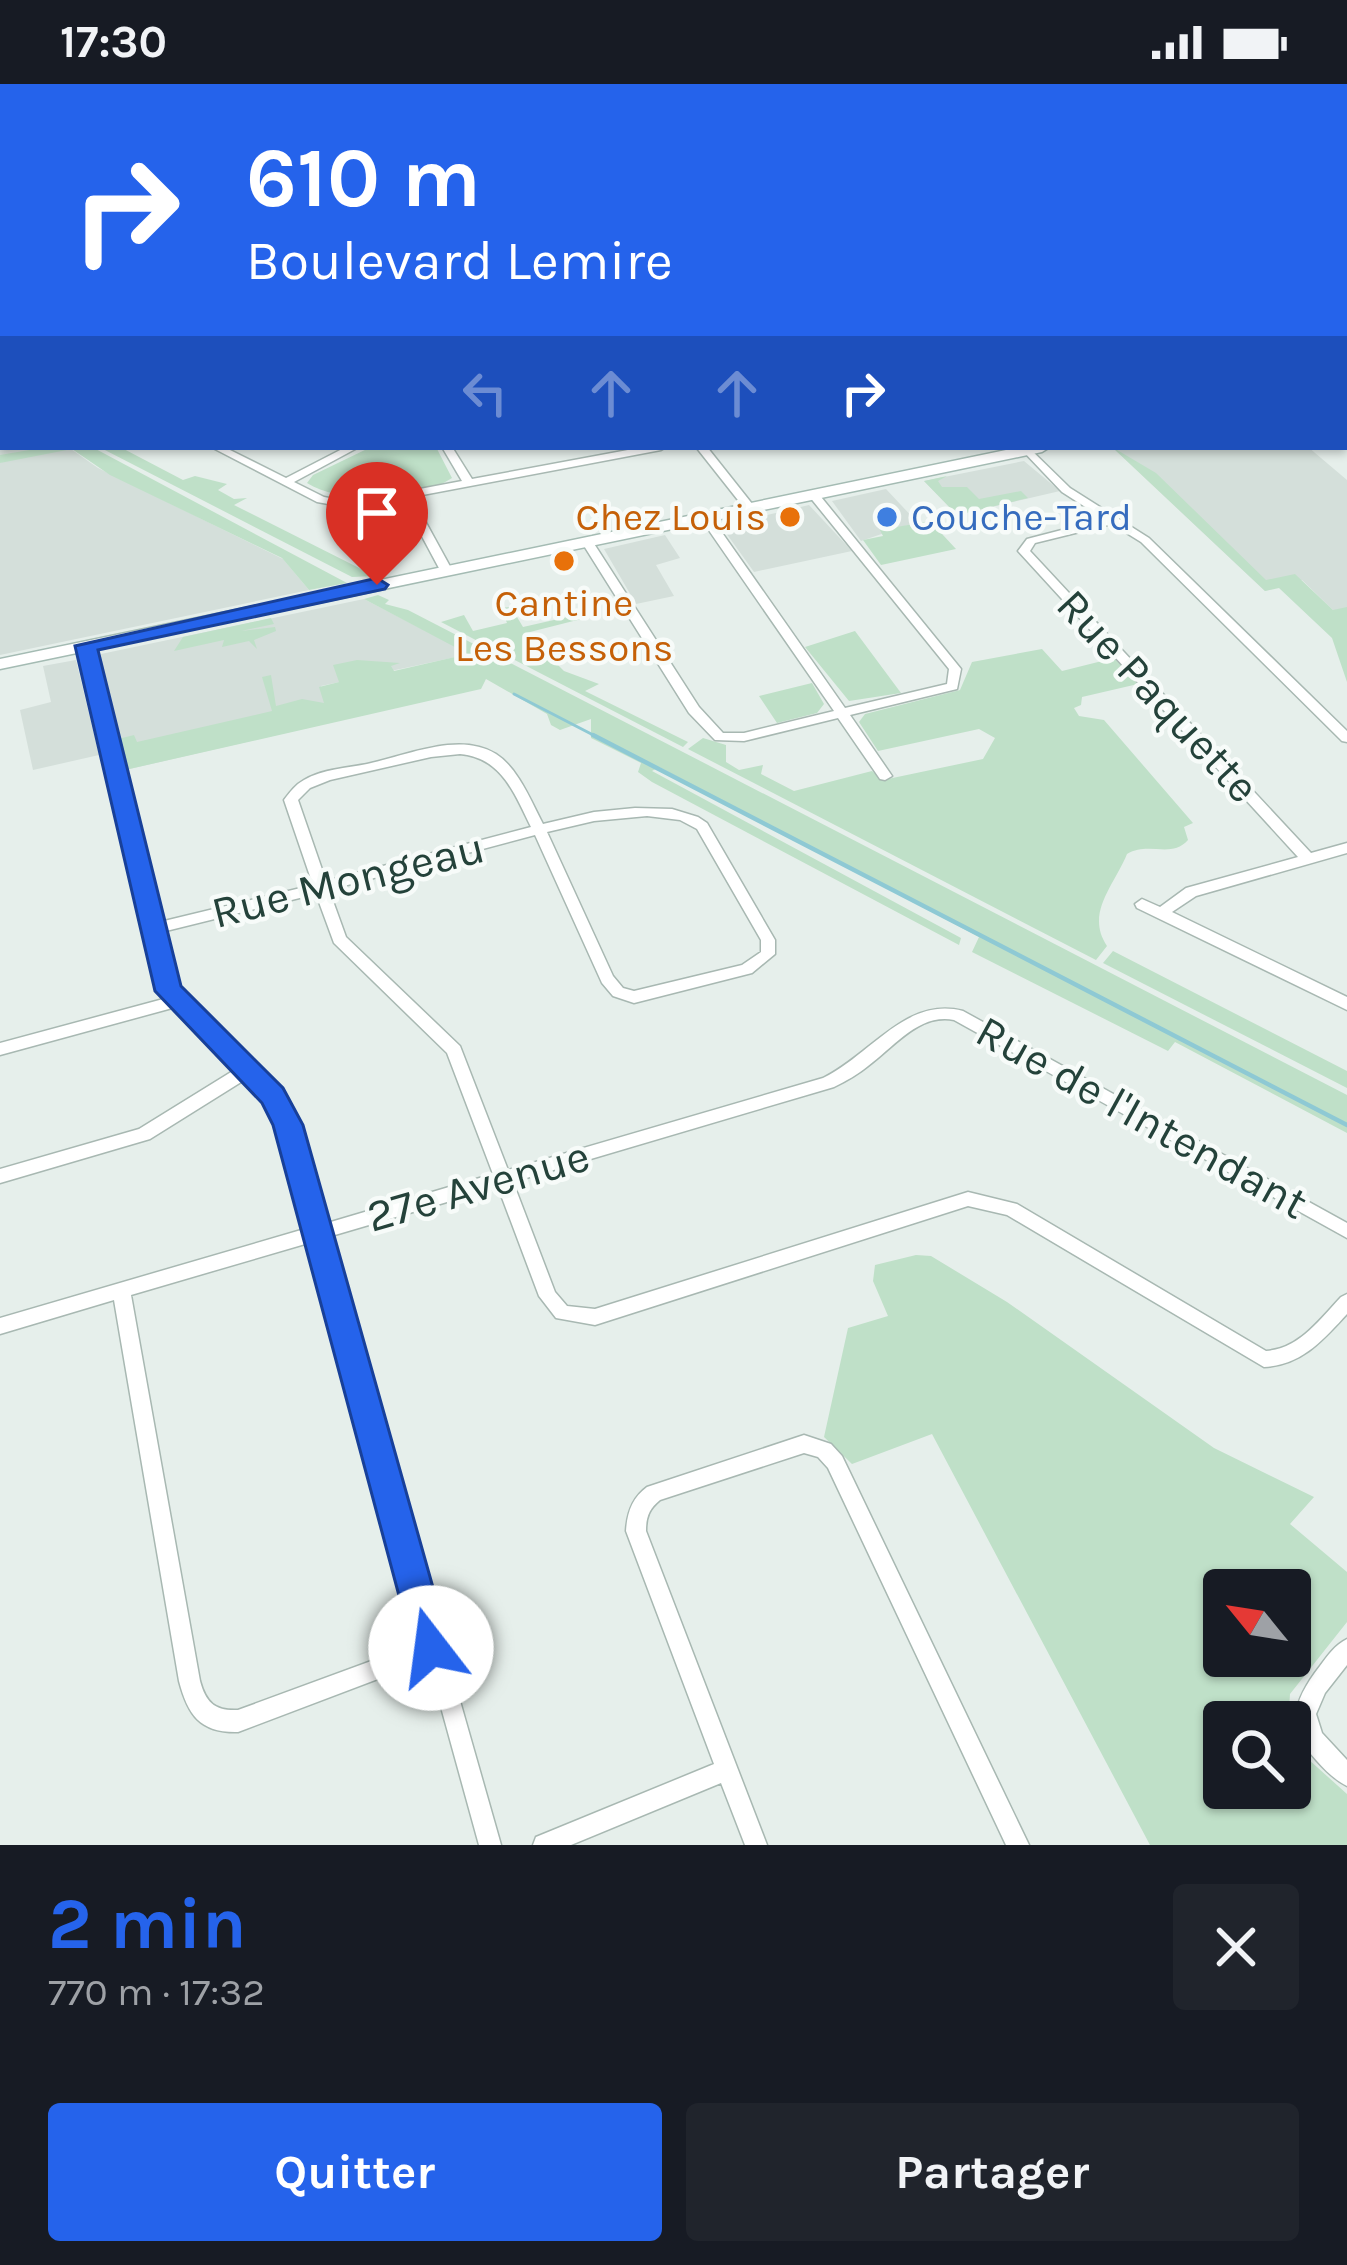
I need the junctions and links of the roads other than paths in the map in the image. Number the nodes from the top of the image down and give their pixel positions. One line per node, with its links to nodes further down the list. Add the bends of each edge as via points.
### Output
1 (222, 450): 10 (street)
2 (348, 450): 10 (street)
3 (449, 450): 11 (street)
4 (576, 450): 9 (street)
5 (646, 450): 9 (street)
6 (703, 450): 14 (street)
7 (1030, 450): 12 (main road)
8 (1036, 450): 16 (street, via 1066,490)
9 (584, 462): 11 (street)
10 (286, 482): 13 (street, via 337,504)
11 (470, 484): 13 (street)
12 (813, 494): 14 (main road); 21 (street, via 955,669 956,682)
13 (406, 497): 18 (street)
14 (749, 507): 15 (main road)
15 (705, 516): 17 (main road); 21 (street)
16 (1110, 521): 22 (street, via 1144,540); 26 (street, Rue Paquette, via 1030,542 1024,551)
17 (587, 541): 18 (main road); 21 (street, via 709,732 735,739)
18 (446, 570): 19 (main road)
19 (86, 646): 20 (main road); 30 (street)
20 (0, 664)
21 (842, 713): 23 (street)
22 (1347, 739)
23 (885, 776)
24 (539, 831): 24 (street, via 616,814 692,818 768,940 767,954 747,969 645,996 618,992); 27 (street, Rue Mongeau); 27 (street, via 508,768 476,751 447,749 312,781 291,804)
25 (1347, 848): 26 (street)
26 (1307, 858): 29 (street, via 1191,892)
27 (319, 888): 30 (street, Rue Mongeau); 37 (street, via 339,939 454,1050)
28 (1142, 904): 29 (street)
29 (1161, 913): 32 (street)
30 (156, 928): 31 (street)
31 (178, 1000): 34 (street); 35 (street)
32 (1347, 1004)
33 (935, 1009): 37 (street, 27e Avenue, via 836,1080); 38 (street, Rue de l'Intendant)
34 (0, 1049)
35 (247, 1070): 36 (street, via 144,1134); 39 (street, via 288,1125)
36 (0, 1176)
37 (502, 1179): 39 (street, 27e Avenue); 41 (street, via 562,1313 595,1317 968,1199 1011,1209 1264,1359 1290,1356)
38 (1347, 1231)
39 (318, 1233): 40 (street, 27e Avenue); 43 (street)
40 (121, 1291): 42 (street, 27e Avenue); 43 (street, via 187,1670 205,1715 238,1721)
41 (1347, 1302)
42 (0, 1326)
43 (431, 1648): 47 (street)
44 (1347, 1649): 46 (street, via 1303,1713 1312,1743)
45 (727, 1770): 48 (street); 49 (street); 50 (street, via 636,1532 638,1513 662,1490 793,1445 817,1447 835,1462)
46 (1347, 1775)
47 (490, 1845)
48 (544, 1845)
49 (755, 1845)
50 (1018, 1845)

